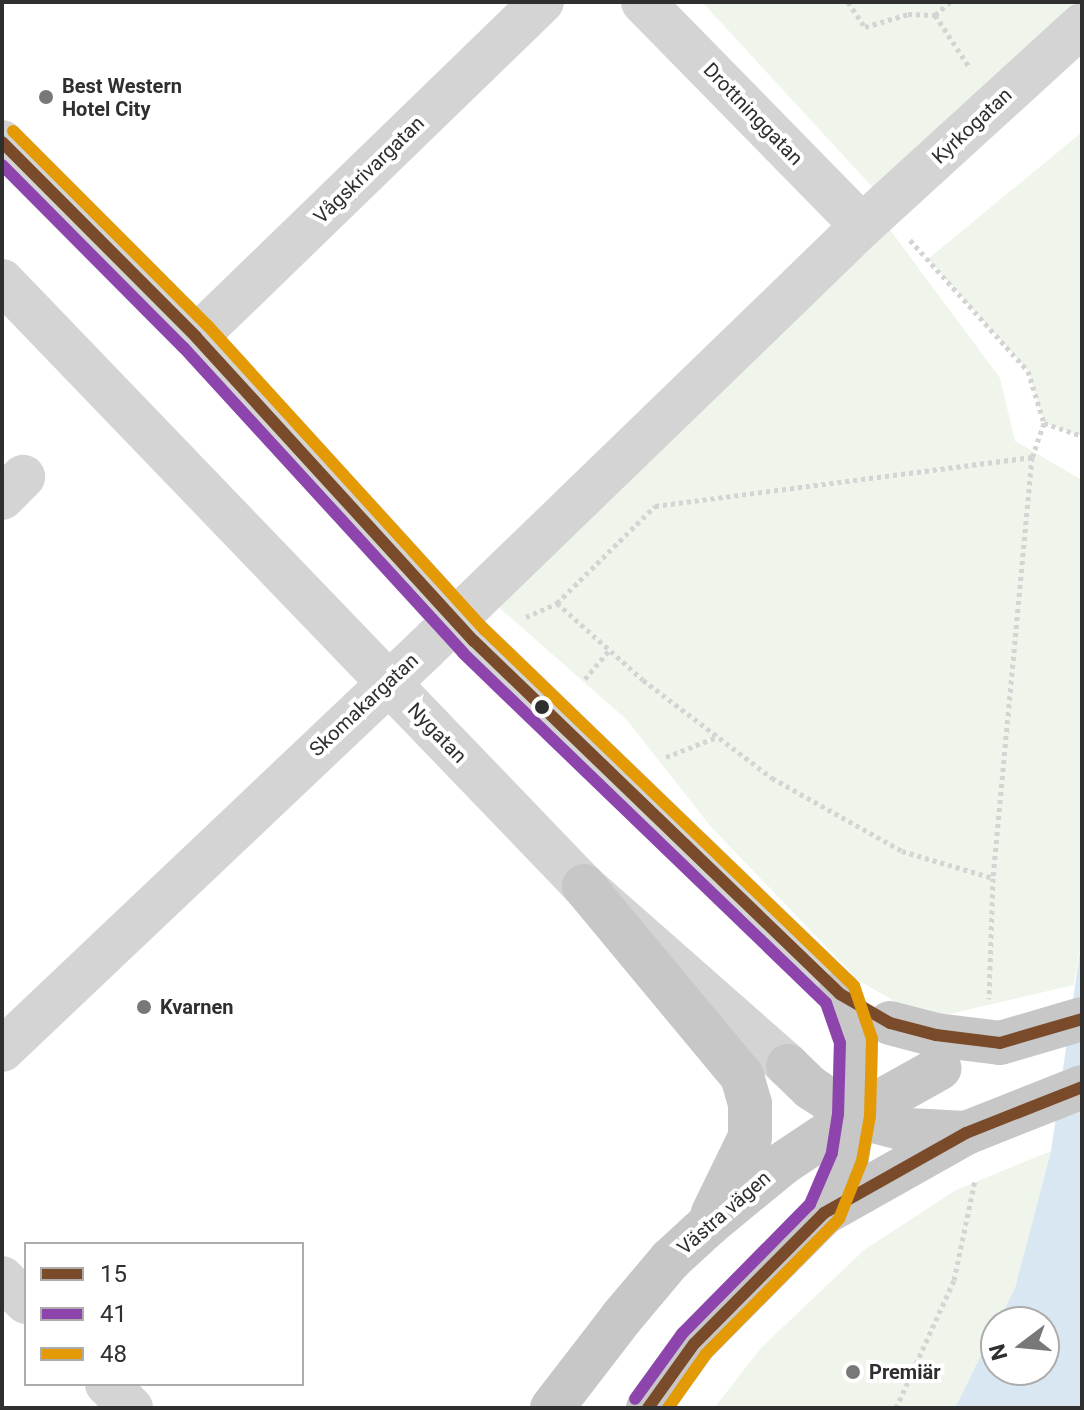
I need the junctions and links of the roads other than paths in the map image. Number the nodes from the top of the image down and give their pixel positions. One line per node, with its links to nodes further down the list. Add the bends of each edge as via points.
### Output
1 (542, 2): 7 (street, Vågskrivargatan)
2 (643, 2): 5 (street, Drottninggatan)
3 (1082, 25): 5 (street, Kyrkogatan)
4 (2, 142): 7 (street)
5 (875, 215): 8 (street, Skomakargatan)
6 (2, 281): 9 (street, Nygatan)
7 (196, 337): 8 (street)
8 (464, 630): 9 (street, Skomakargatan); 11 (street)
9 (389, 683): 10 (street, Nygatan); 14 (street, Skomakargatan)
10 (584, 886): 15 (street, Nygatan); 20 (main road, via 742,1076 750,1104 750,1137)
11 (840, 994): 13 (main road, bridge, via 890,1023 936,1035); 17 (main road, via 856,1041)
12 (1082, 1019): 13 (main road, Västra vägen)
13 (994, 1027): 17 (main road, Västra vägen, via 940,1068)
14 (2, 1050)
15 (788, 1066): 17 (main road)
16 (1082, 1087): 18 (main road, bridge)
17 (854, 1116): 18 (main road); 19 (main road, via 847,1157); 20 (main road, Västra vägen, via 782,1164)
18 (972, 1150): 19 (main road)
19 (824, 1213): 26 (main road, via 694,1344)
20 (708, 1225): 25 (main road, Västra vägen, via 670,1260)
21 (2, 1278): 22 (street)
22 (24, 1300)
23 (109, 1386): 24 (street)
24 (131, 1408)
25 (552, 1408)
26 (648, 1408)

